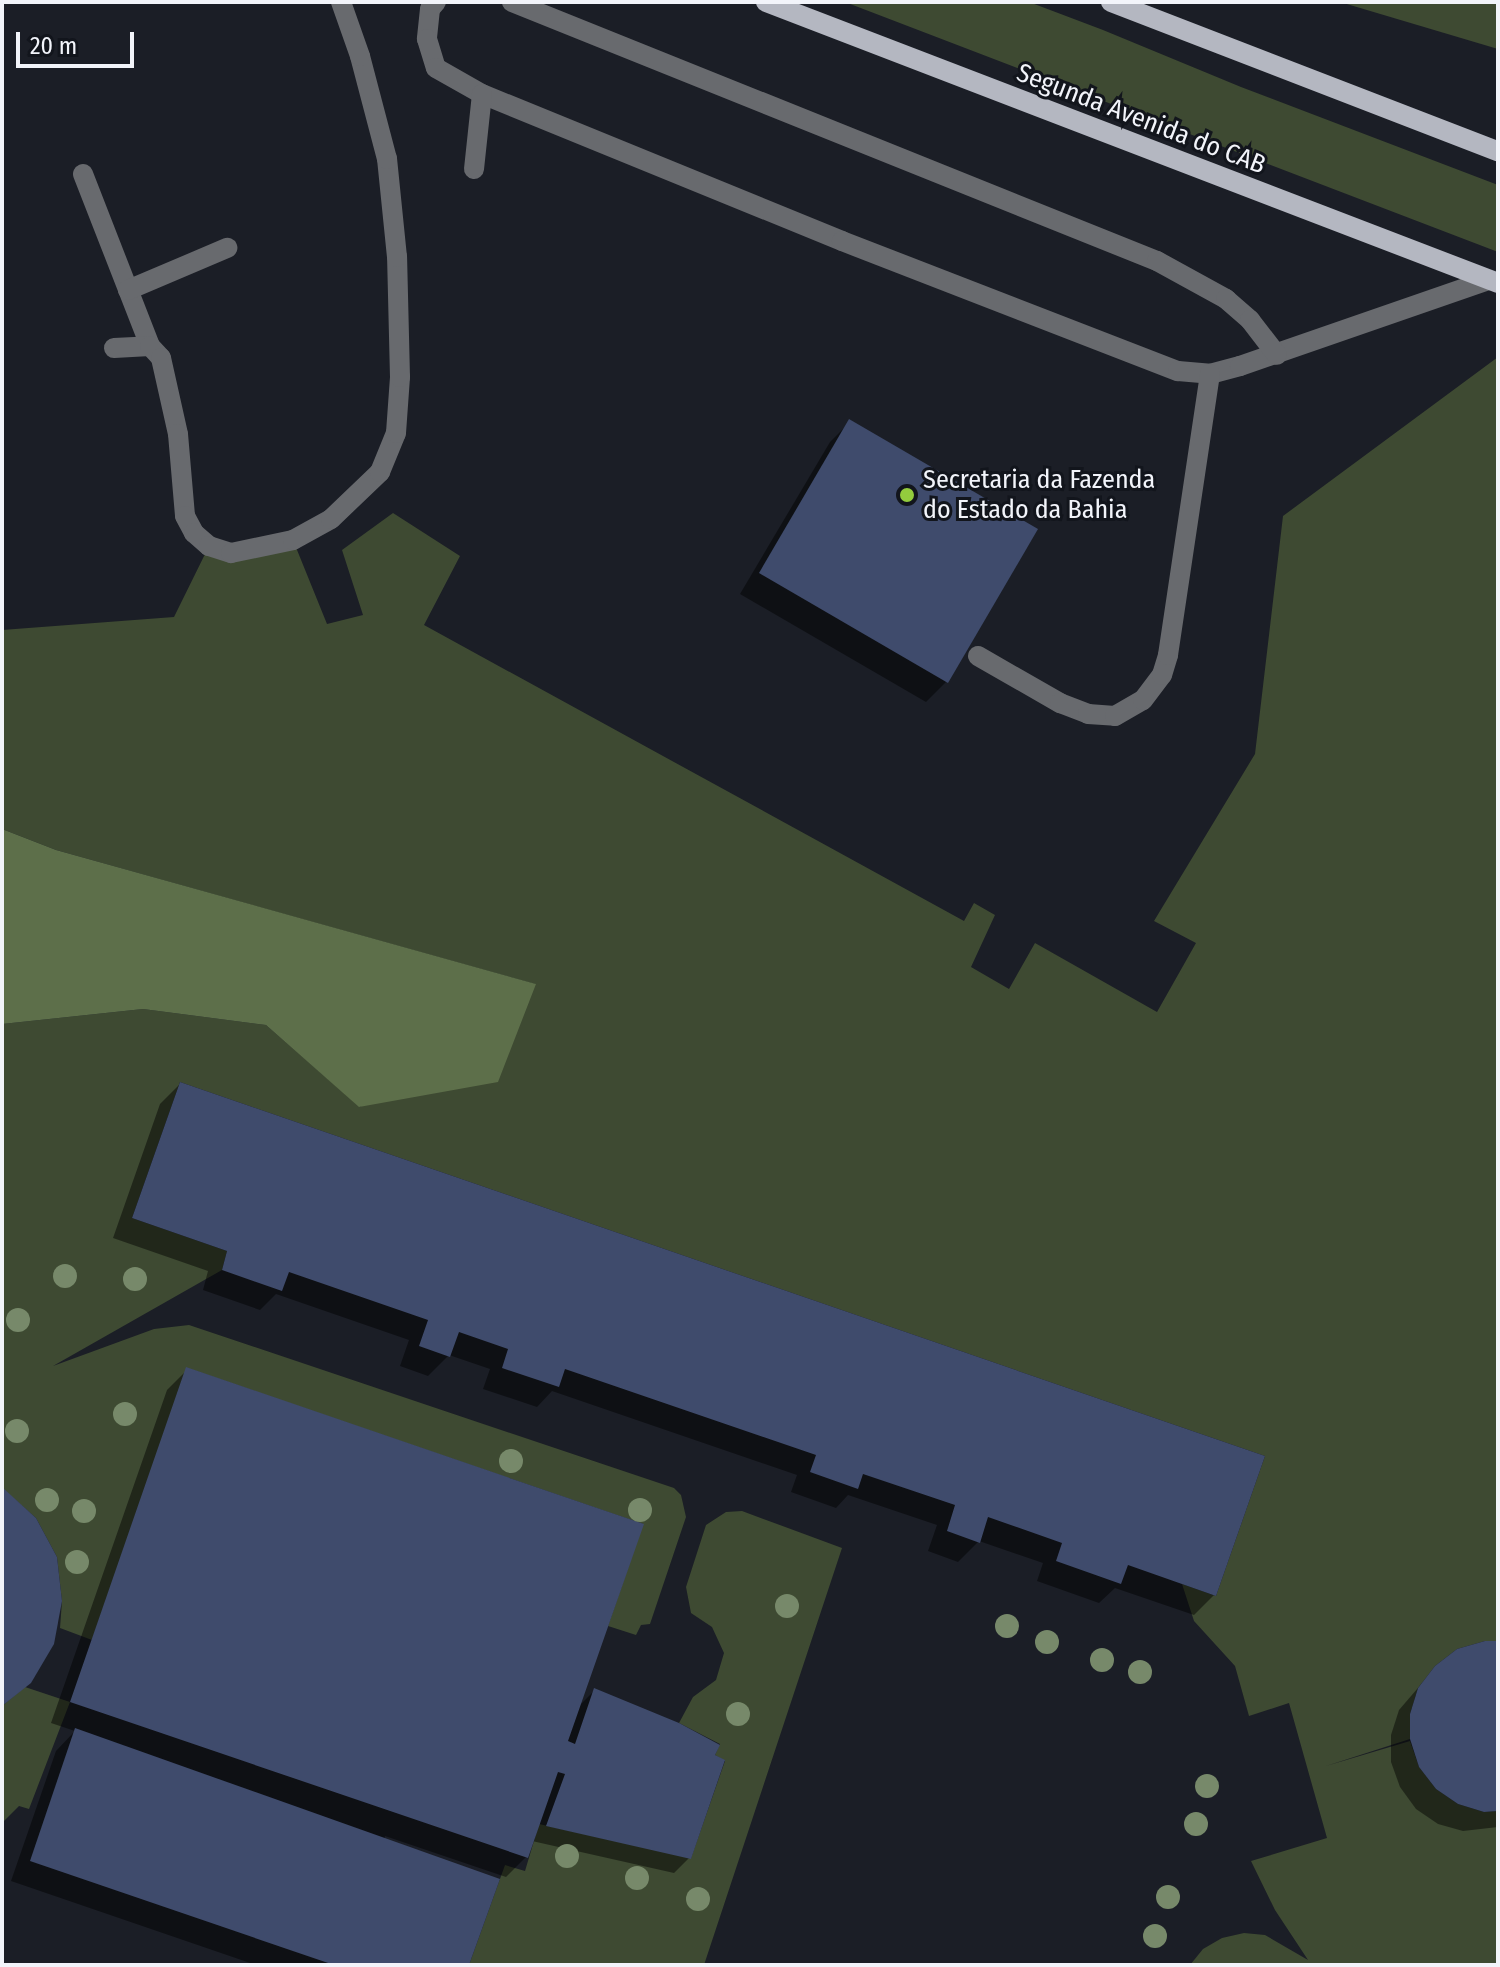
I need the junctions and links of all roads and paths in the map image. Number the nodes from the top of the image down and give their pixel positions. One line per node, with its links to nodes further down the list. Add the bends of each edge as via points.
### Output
1 (341, 2): 13 (lane, via 387,159 397,257 396,433 380,472 331,519 293,540 231,553 209,546 185,516 178,434 161,358)
2 (436, 2): 6 (lane, via 430,9 427,39 436,68)
3 (512, 2): 15 (lane, via 1157,261 1226,299)
4 (766, 2): 11 (main road, Segunda Avenida do CAB)
5 (1111, 2): 7 (main road)
6 (482, 94): 8 (lane); 16 (lane, via 1149,360 1178,371)
7 (1498, 151)
8 (474, 169)
9 (83, 174): 12 (lane)
10 (227, 248): 12 (lane)
11 (1493, 282): 15 (lane)
12 (128, 290): 13 (lane)
13 (150, 346): 14 (lane)
14 (114, 348)
15 (1277, 355): 16 (lane)
16 (1210, 374): 17 (lane, via 1168,655 1162,675 1143,700 1115,716 1088,714)
17 (978, 656)

